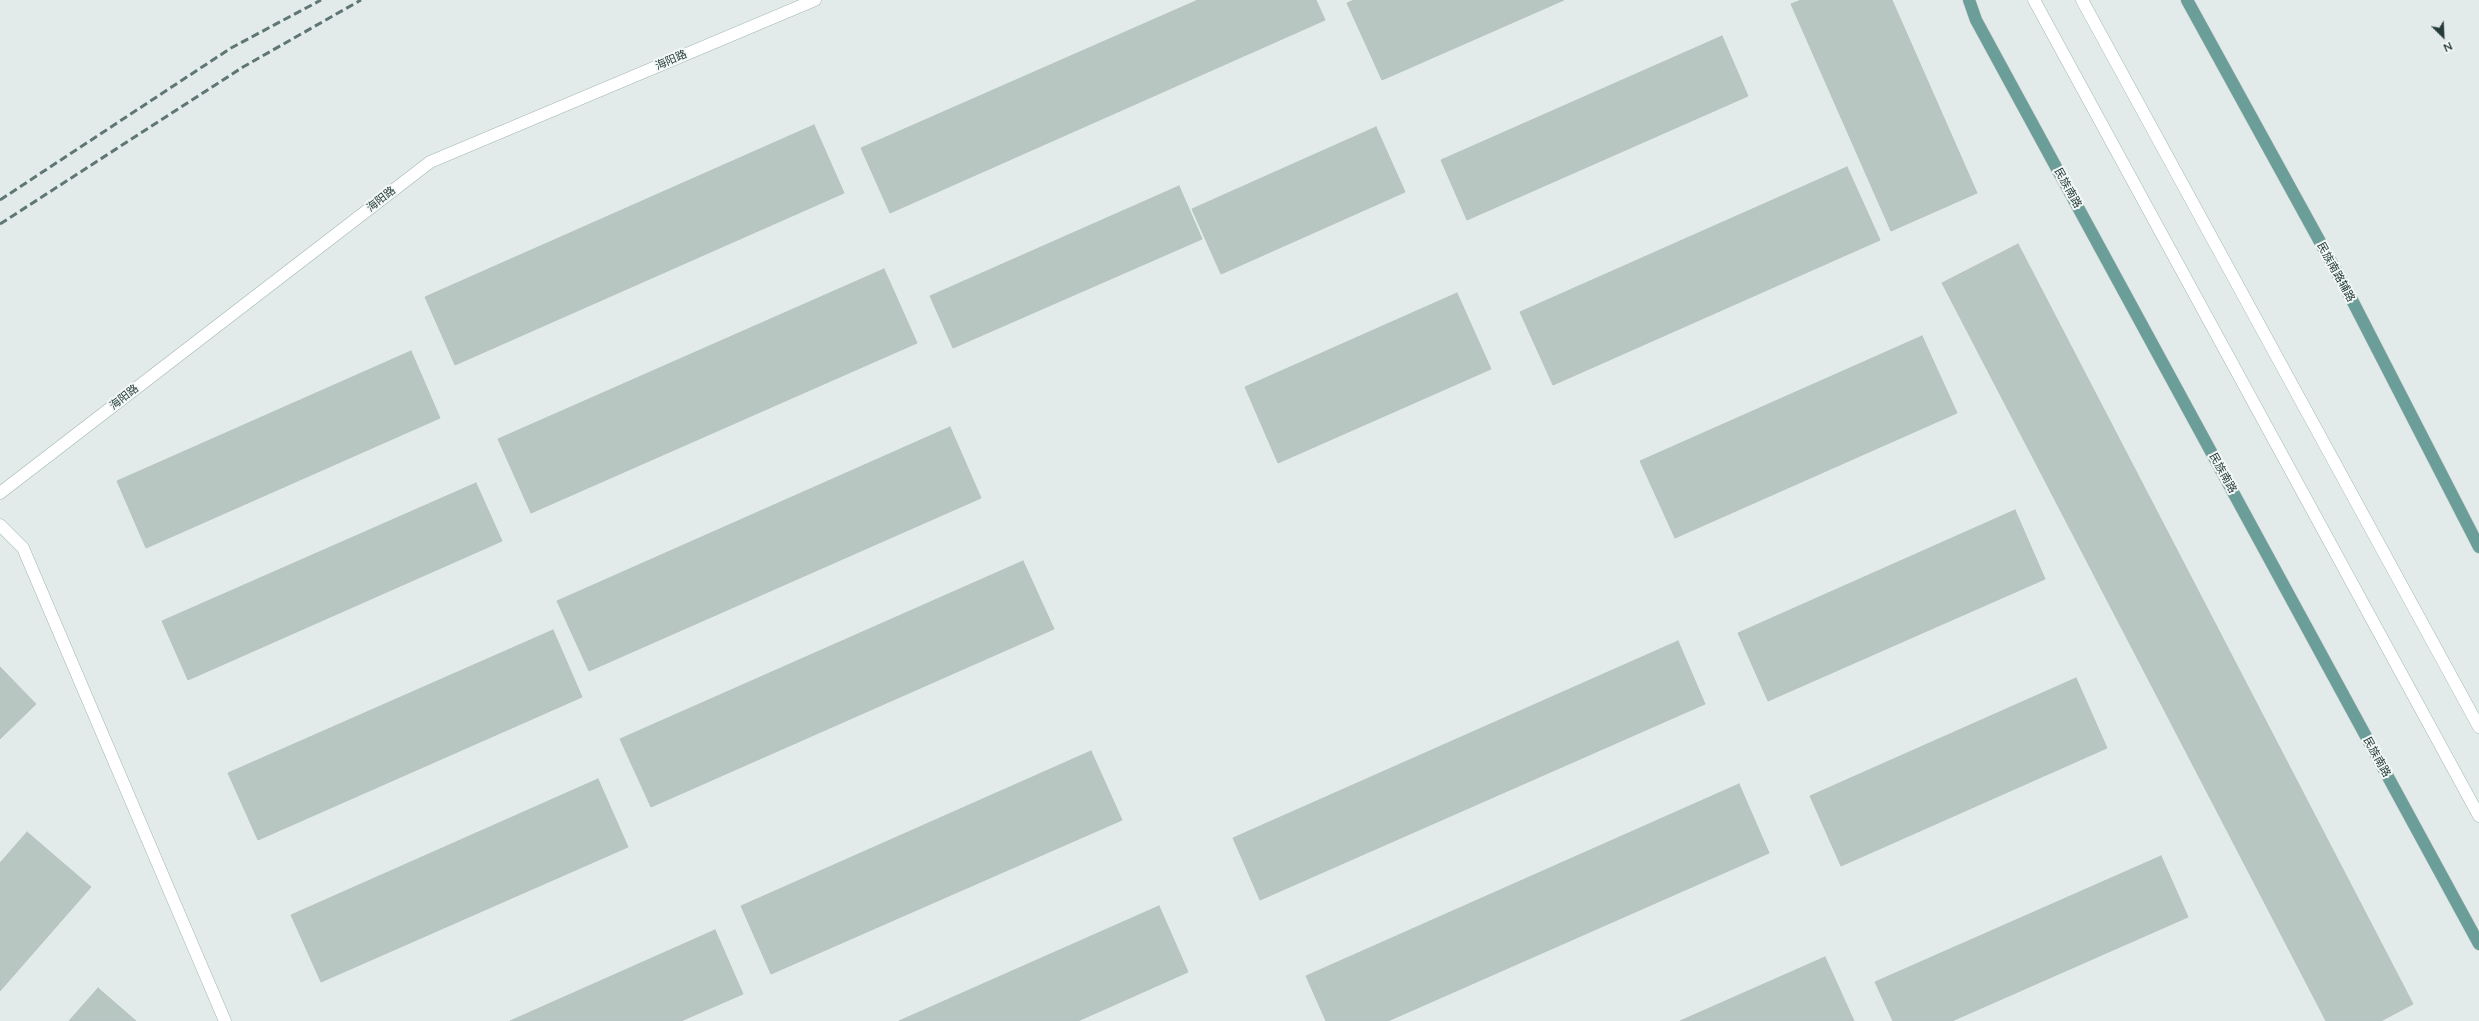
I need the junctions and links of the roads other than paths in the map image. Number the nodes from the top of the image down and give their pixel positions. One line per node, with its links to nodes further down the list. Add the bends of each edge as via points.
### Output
1 (816, 0): 6 (main road, 海阳路, via 430,162)
2 (1969, 0): 11 (main road, 民族南路, via 1976,20)
3 (2034, 0): 10 (main road)
4 (2082, 0): 9 (main road)
5 (2187, 0): 8 (main road, 民族南路辅路, via 2352,300)
6 (0, 492)
7 (0, 525): 12 (main road, via 23,548)
8 (2479, 547)
9 (2479, 727)
10 (2479, 816)
11 (2479, 944)
12 (225, 1021)

